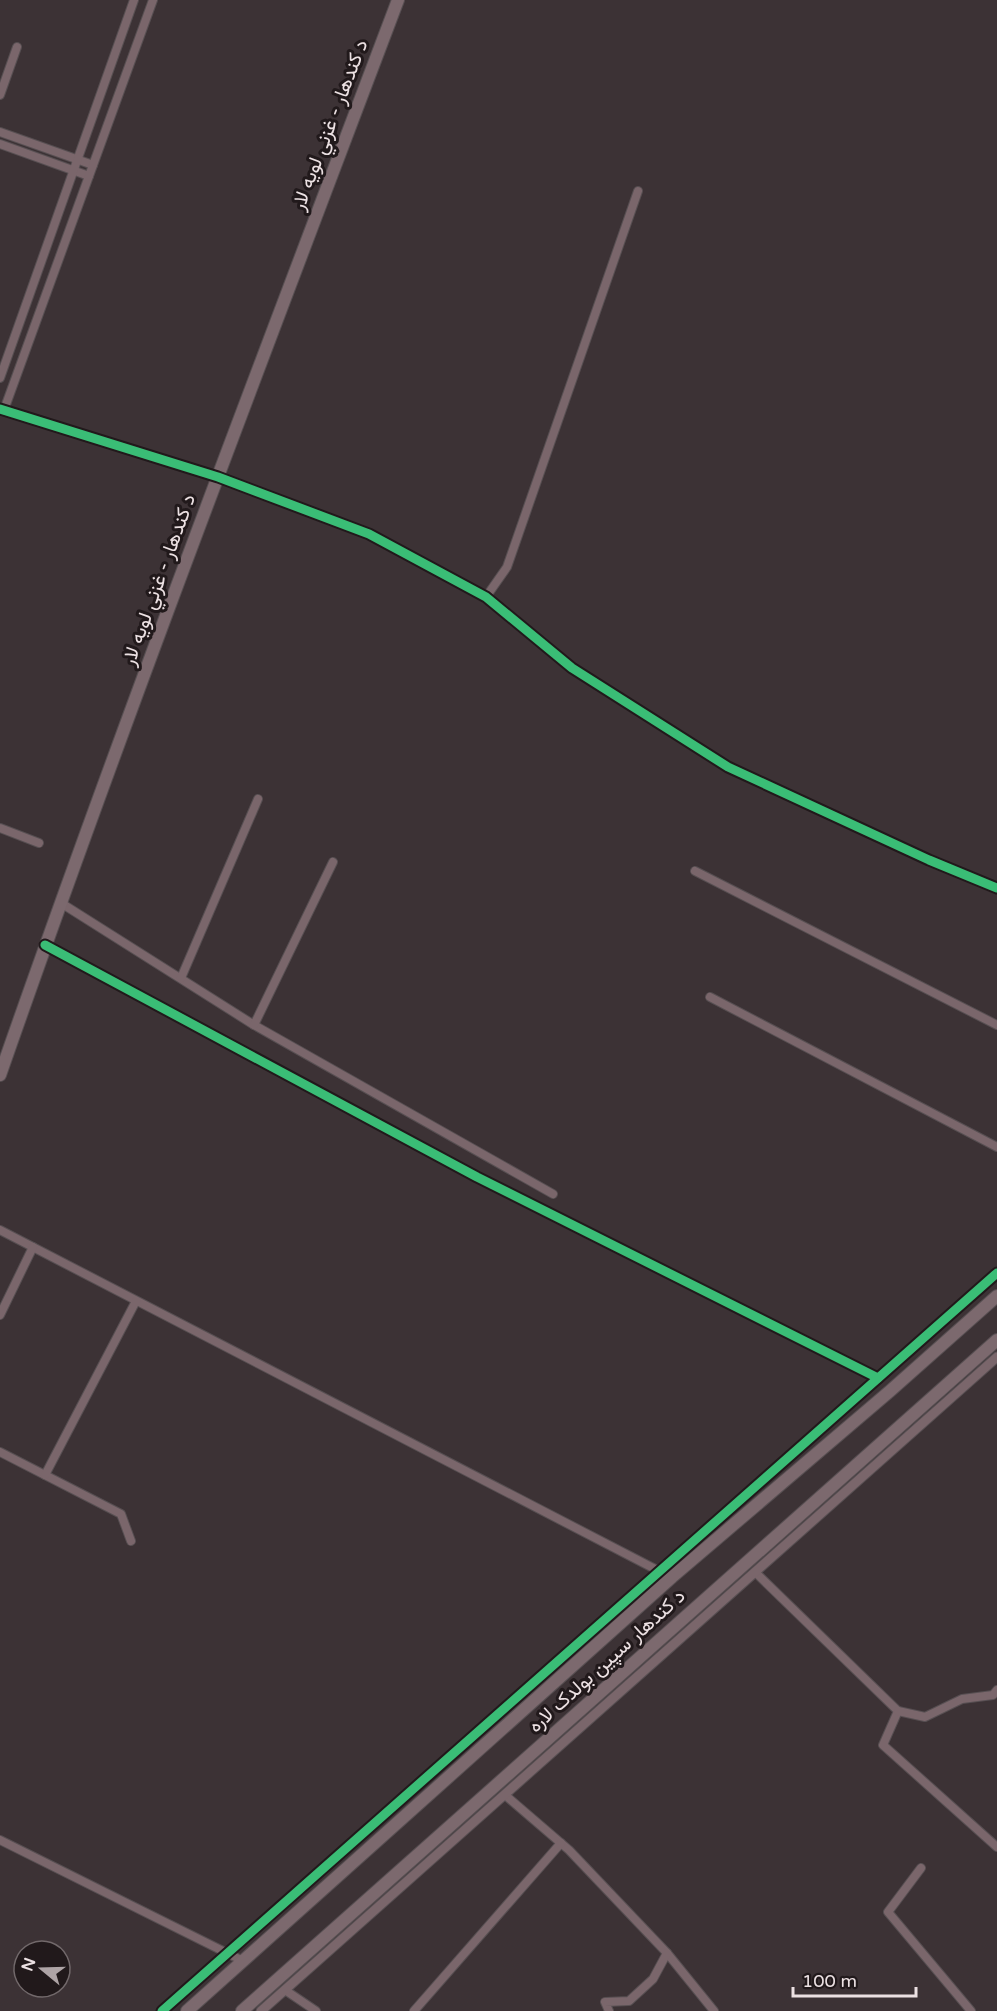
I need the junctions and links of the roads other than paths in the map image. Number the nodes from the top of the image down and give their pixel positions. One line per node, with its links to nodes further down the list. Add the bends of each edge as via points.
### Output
1 (134, 0): 8 (street)
2 (153, 0): 9 (street)
3 (398, 0): 15 (highway, د کندهار - غزني لويه لار)
4 (17, 47): 5 (street)
5 (0, 95)
6 (0, 132): 8 (street)
7 (0, 144): 10 (street)
8 (76, 159): 9 (street); 10 (street)
9 (93, 165): 11 (street)
10 (72, 170): 11 (street); 13 (street)
11 (89, 176): 14 (street)
12 (638, 191): 16 (street, via 507,567)
13 (0, 378)
14 (2, 410): 15 (street)
15 (218, 477): 16 (street, via 369,534); 23 (highway, د کندهار - غزني لويه لار)
16 (486, 597): 22 (street, via 573,668 728,767)
17 (258, 799): 25 (street)
18 (0, 828): 19 (street)
19 (39, 843)
20 (333, 862): 27 (street)
21 (695, 871): 28 (street)
22 (997, 888)
23 (61, 903): 24 (highway, د کندهار - غزني لويه لار); 25 (street)
24 (45, 945): 29 (highway, د کندهار - غزني لويه لار); 40 (street, via 477,1177)
25 (181, 978): 27 (street)
26 (710, 997): 30 (street)
27 (254, 1025): 31 (street)
28 (997, 1025)
29 (0, 1075)
30 (997, 1147)
31 (553, 1194)
32 (0, 1230): 33 (street)
33 (33, 1247): 36 (street); 37 (street)
34 (997, 1273): 40 (street)
35 (997, 1296): 55 (highway, د کندهار سپین بولدک لاره, via 672,1577)
36 (136, 1301): 42 (street); 44 (street)
37 (0, 1315)
38 (997, 1340): 59 (highway, د کندهار سپین بولدک لاره)
39 (997, 1357): 45 (street)
40 (878, 1378): 44 (street)
41 (0, 1452): 42 (street)
42 (45, 1475): 43 (street, via 121,1514)
43 (131, 1541)
44 (659, 1571): 53 (street)
45 (755, 1572): 47 (street); 48 (street)
46 (997, 1690): 47 (street, via 993,1695 962,1699 925,1717)
47 (898, 1711): 51 (street, via 883,1745)
48 (505, 1795): 50 (street); 56 (street)
49 (0, 1840): 53 (street)
50 (561, 1842): 54 (street); 62 (street)
51 (997, 1847)
52 (921, 1868): 65 (street, via 888,1912)
53 (227, 1953): 55 (street); 57 (street)
54 (667, 1953): 63 (street, via 653,1979 630,2001 605,2002); 64 (street)
55 (243, 1961): 58 (highway, د کندهار سپین بولدک لاره)
56 (285, 1990): 60 (street); 61 (street)
57 (162, 2011)
58 (187, 2011)
59 (242, 2011)
60 (261, 2011)
61 (316, 2011)
62 (414, 2011)
63 (609, 2011)
64 (714, 2011)
65 (972, 2011)

